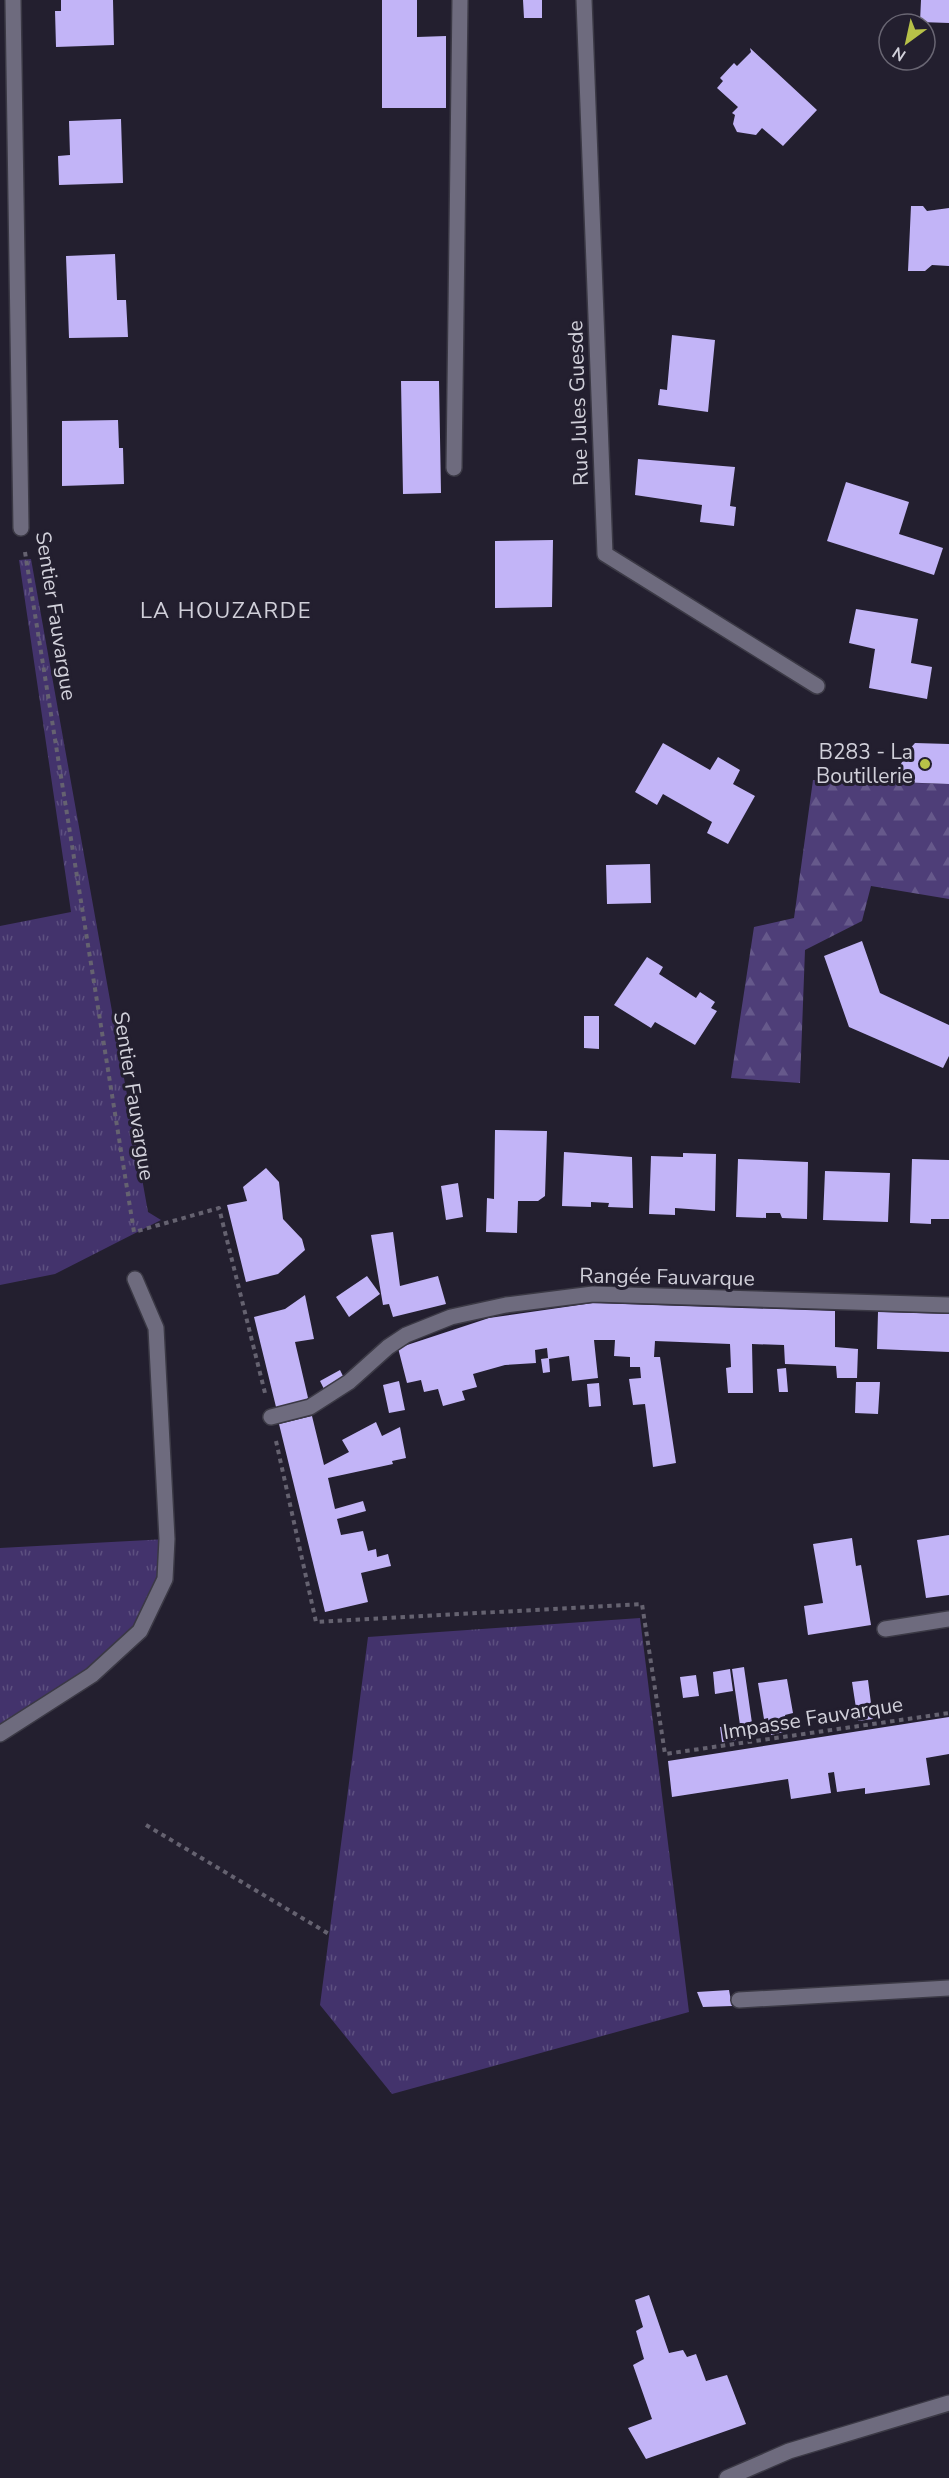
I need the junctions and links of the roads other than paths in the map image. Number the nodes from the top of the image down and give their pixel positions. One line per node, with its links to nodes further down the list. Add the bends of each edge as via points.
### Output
1 (13, 0): 5 (street, Sentier Fauvargue)
2 (460, 0): 4 (street)
3 (584, 0): 6 (street, Rue Jules Guesde, via 605,554)
4 (454, 468)
5 (21, 528)
6 (817, 686)
7 (135, 1279): 12 (street, via 156,1328 167,1539 165,1579 140,1631 92,1675)
8 (949, 1305): 9 (street, Rangée Fauvarque, via 601,1294 506,1305 451,1317 406,1335 350,1382 310,1407)
9 (271, 1417)
10 (949, 1619): 11 (street)
11 (885, 1629)
12 (0, 1734)
13 (949, 1988): 14 (street)
14 (739, 2000)
15 (949, 2403): 16 (street, via 789,2451)
16 (727, 2478)

